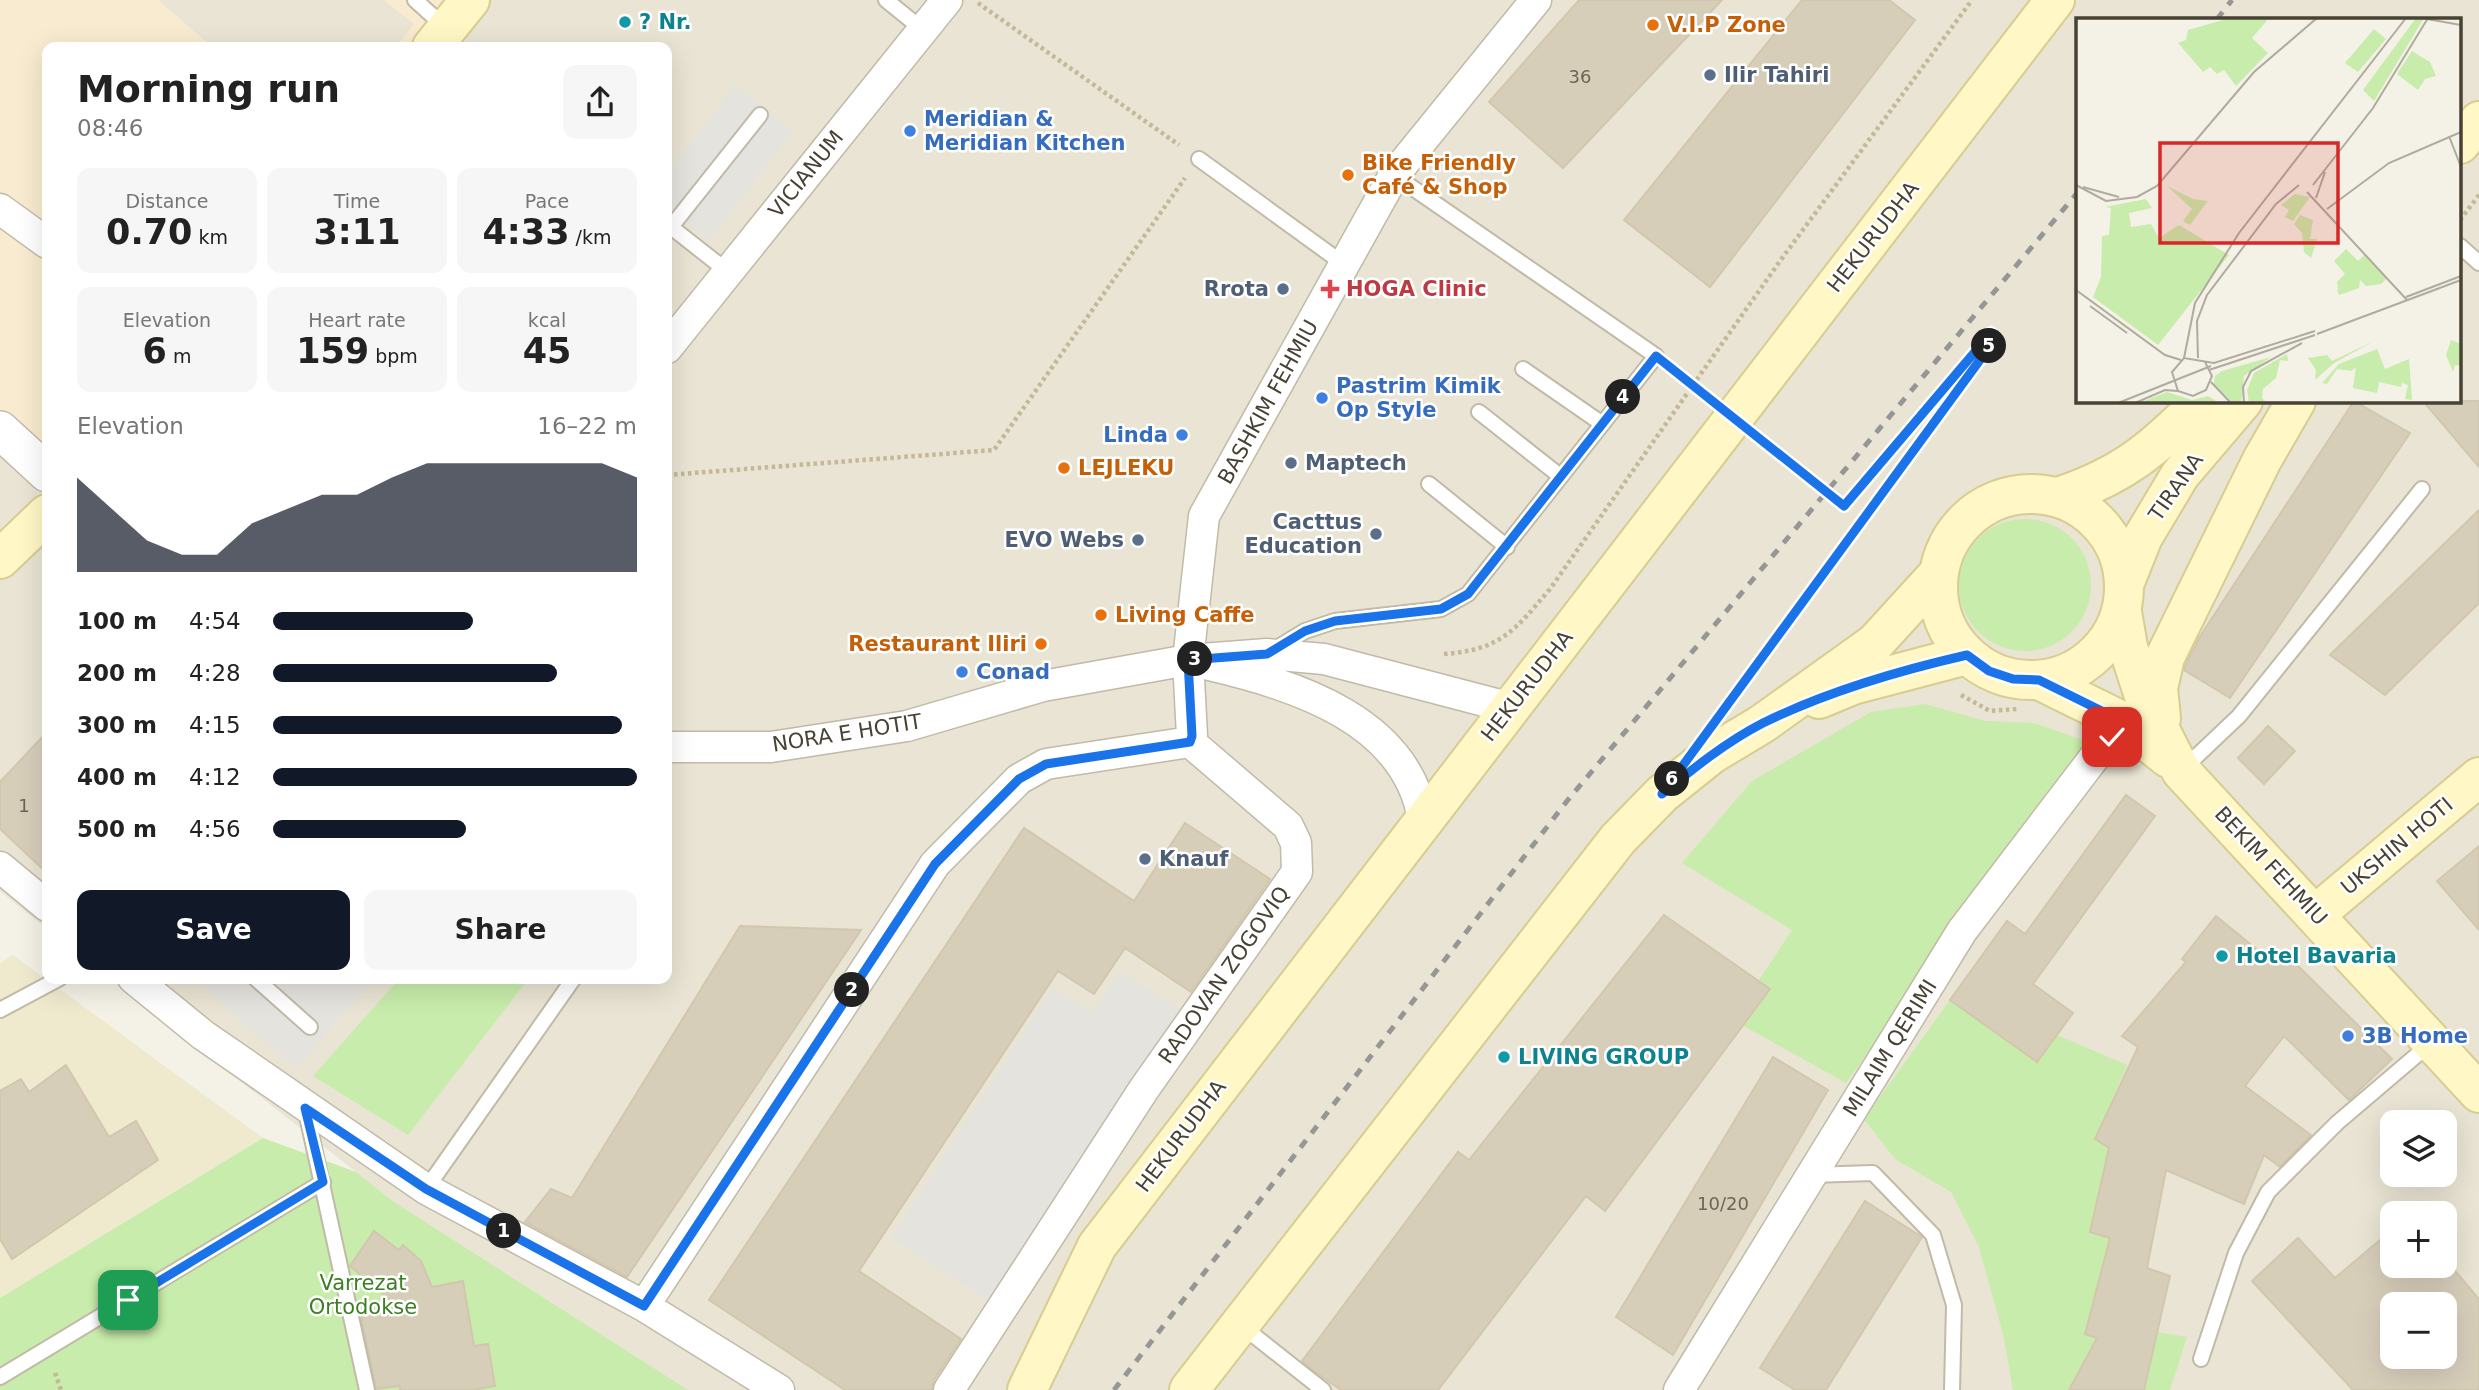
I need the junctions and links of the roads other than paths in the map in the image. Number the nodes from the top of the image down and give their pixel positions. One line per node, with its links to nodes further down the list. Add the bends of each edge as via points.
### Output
1 (415, 0): 6 (lane)
2 (886, 0): 7 (lane)
3 (947, 0): 7 (street, VICIANUM)
4 (1536, 0): 12 (street, BASHKIM FEHMIU)
5 (2055, 0): 43 (main road, HEKURUDHA)
6 (450, 25)
7 (923, 30): 20 (street, VICIANUM)
8 (760, 115): 14 (lane)
9 (2479, 121): 10 (main road)
10 (2462, 142)
11 (1199, 159): 19 (lane)
12 (1394, 175): 19 (street, BASHKIM FEHMIU); 27 (lane, via 1656,356)
13 (0, 209): 16 (street)
14 (672, 226)
15 (672, 228): 20 (lane)
16 (42, 239)
17 (2462, 248): 18 (lane)
18 (2479, 263)
19 (1345, 265): 41 (street, BASHKIM FEHMIU, via 1204,516)
20 (727, 271): 21 (street, VICIANUM)
21 (672, 342)
22 (1523, 369): 27 (lane)
23 (2201, 402): 33 (main road, TIRANA, via 2130,465 2094,485)
24 (2242, 402): 38 (main road, TIRANA, via 2180,475 2143,537)
25 (2295, 402): 48 (main road, via 2165,656 2158,688 2161,720)
26 (1479, 412): 30 (lane)
27 (1601, 423): 30 (lane)
28 (0, 430): 29 (street)
29 (42, 468)
30 (1560, 476): 35 (lane)
31 (1429, 484): 35 (lane)
32 (2422, 489): 48 (lane, via 2239,716)
33 (2058, 497): 37 (main road, via 2026,493 1995,500 1967,518 1948,543); 38 (main road, via 2084,509 2105,529 2119,554)
34 (42, 519): 36 (main road)
35 (1507, 547): 39 (lane, via 1468,594 1441,609 1335,621 1305,631)
36 (0, 559)
37 (1938, 574): 40 (main road, via 1939,606 1948,630); 45 (main road, via 1875,643)
38 (2123, 597): 42 (main road, via 2109,640 2088,663); 48 (main road, BEKIM FEHMIU, via 2128,647 2146,702)
39 (1267, 654): 41 (street, NORA E HOTIT); 43 (street, NORA E HOTIT, via 1324,660)
40 (1967, 655): 42 (main road, via 1989,671 2013,679); 45 (main road, via 1853,685)
41 (1188, 660): 46 (street, BASHKIM FEHMIU); 47 (street, NORA E HOTIT, via 1043,686 907,726 771,747); 50 (street, NORA E HOTIT, via 1329,703 1374,734 1400,764 1419,795)
42 (2039, 680): 44 (main road, BEKIM FEHMIU)
43 (1511, 708): 50 (main road, HEKURUDHA)
44 (2122, 721): 48 (main road, BEKIM FEHMIU); 63 (street, MILAIM QERIMI, via 1962,931)
45 (1762, 724): 67 (main road, via 1712,754 1662,794 1618,839)
46 (1190, 742): 66 (street, via 1046,764 1019,779 935,864); 72 (street, RADOVAN ZOGOVIQ, via 1287,826 1296,842 1297,872 1144,1089)
47 (672, 747)
48 (2178, 767): 53 (main road, BEKIM FEHMIU)
49 (2479, 777): 53 (main road, UKSHIN HOTI)
50 (1423, 819): 73 (main road, HEKURUDHA, via 1097,1246)
51 (0, 867): 52 (street)
52 (42, 902)
53 (2316, 914): 60 (main road, BEKIM FEHMIU)
54 (49, 984): 58 (lane)
55 (262, 984): 59 (lane)
56 (570, 984): 65 (lane)
57 (149, 986): 62 (street, via 203,1035)
58 (0, 1010)
59 (310, 1027)
60 (2432, 1042): 61 (main road, BEKIM FEHMIU); 68 (lane, via 2337,1123 2268,1192 2236,1253)
61 (2479, 1093)
62 (305, 1108): 64 (lane); 65 (street)
63 (1810, 1175): 76 (street, MILAIM QERIMI); 77 (lane, via 1873,1173 1934,1235 1954,1304)
64 (323, 1182): 69 (lane); 70 (lane)
65 (426, 1189): 66 (street)
66 (644, 1306): 71 (street)
67 (1240, 1324): 74 (main road); 75 (lane)
68 (2202, 1359)
69 (0, 1377)
70 (367, 1390)
71 (779, 1390)
72 (949, 1390)
73 (1027, 1390)
74 (1189, 1390)
75 (1323, 1390)
76 (1679, 1390)
77 (1952, 1390)

